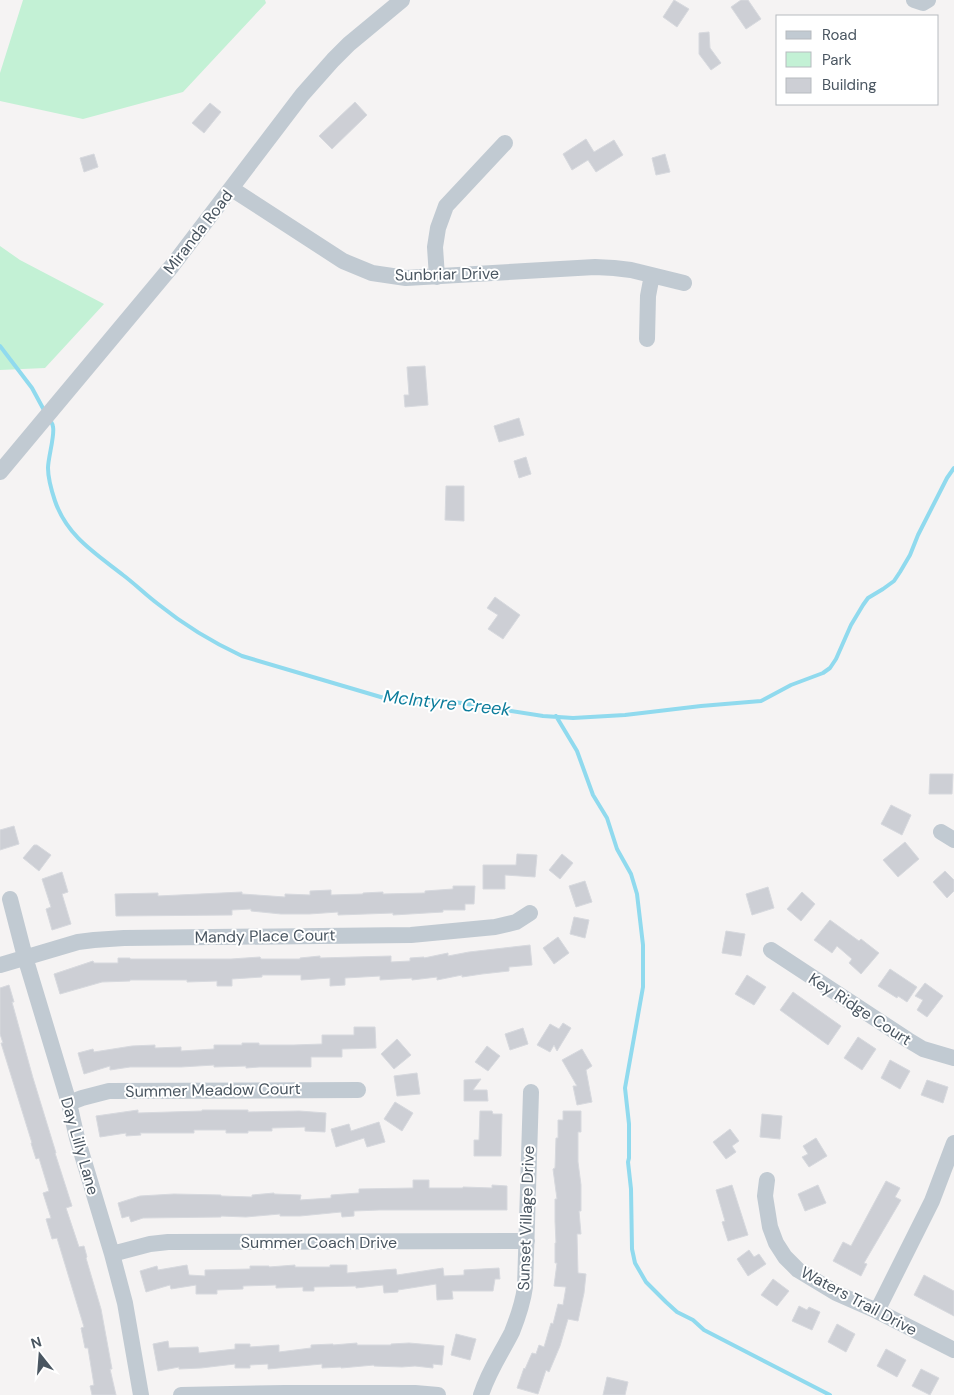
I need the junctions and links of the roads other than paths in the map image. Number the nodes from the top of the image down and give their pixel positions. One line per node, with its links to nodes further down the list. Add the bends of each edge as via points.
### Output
1 (402, 0): 5 (street, Miranda Road, via 333,60 302,95)
2 (914, 0): 3 (street, via 923,3)
3 (928, 0)
4 (505, 143): 7 (street, via 446,206 438,228)
5 (232, 189): 7 (street, Sunbriar Drive, via 343,261 372,273 406,278); 10 (street, Miranda Road)
6 (652, 275): 7 (street, Sunbriar Drive, via 595,267); 8 (street, Sunbriar Drive); 9 (street)
7 (437, 276)
8 (684, 283)
9 (647, 339)
10 (0, 472)
11 (10, 899): 14 (street, Day Lilly Lane)
12 (530, 913): 14 (street, Mandy Place Court, via 516,922 495,927 411,935 124,938 78,942)
13 (771, 950): 16 (street, Key Ridge Court, via 923,1049)
14 (25, 957): 15 (street, Mandy Place Court); 19 (street, Day Lilly Lane)
15 (0, 965)
16 (954, 1058)
17 (358, 1090): 19 (street, Summer Meadow Court, via 109,1091)
18 (531, 1092): 22 (street, Sunset Village Drive)
19 (68, 1103): 23 (street, Day Lilly Lane)
20 (954, 1143): 24 (street, via 932,1201)
21 (767, 1180): 24 (street, Waters Trail Drive, via 768,1220 784,1257 821,1284)
22 (527, 1241): 23 (street, Summer Coach Drive, via 168,1242); 29 (street, Sunset Village Drive, via 525,1287 520,1312)
23 (112, 1254): 26 (street, Day Lilly Lane, via 130,1326)
24 (877, 1311): 25 (street, Waters Trail Drive)
25 (954, 1350)
26 (141, 1395)
27 (181, 1395): 28 (street)
28 (438, 1395)
29 (481, 1395)

